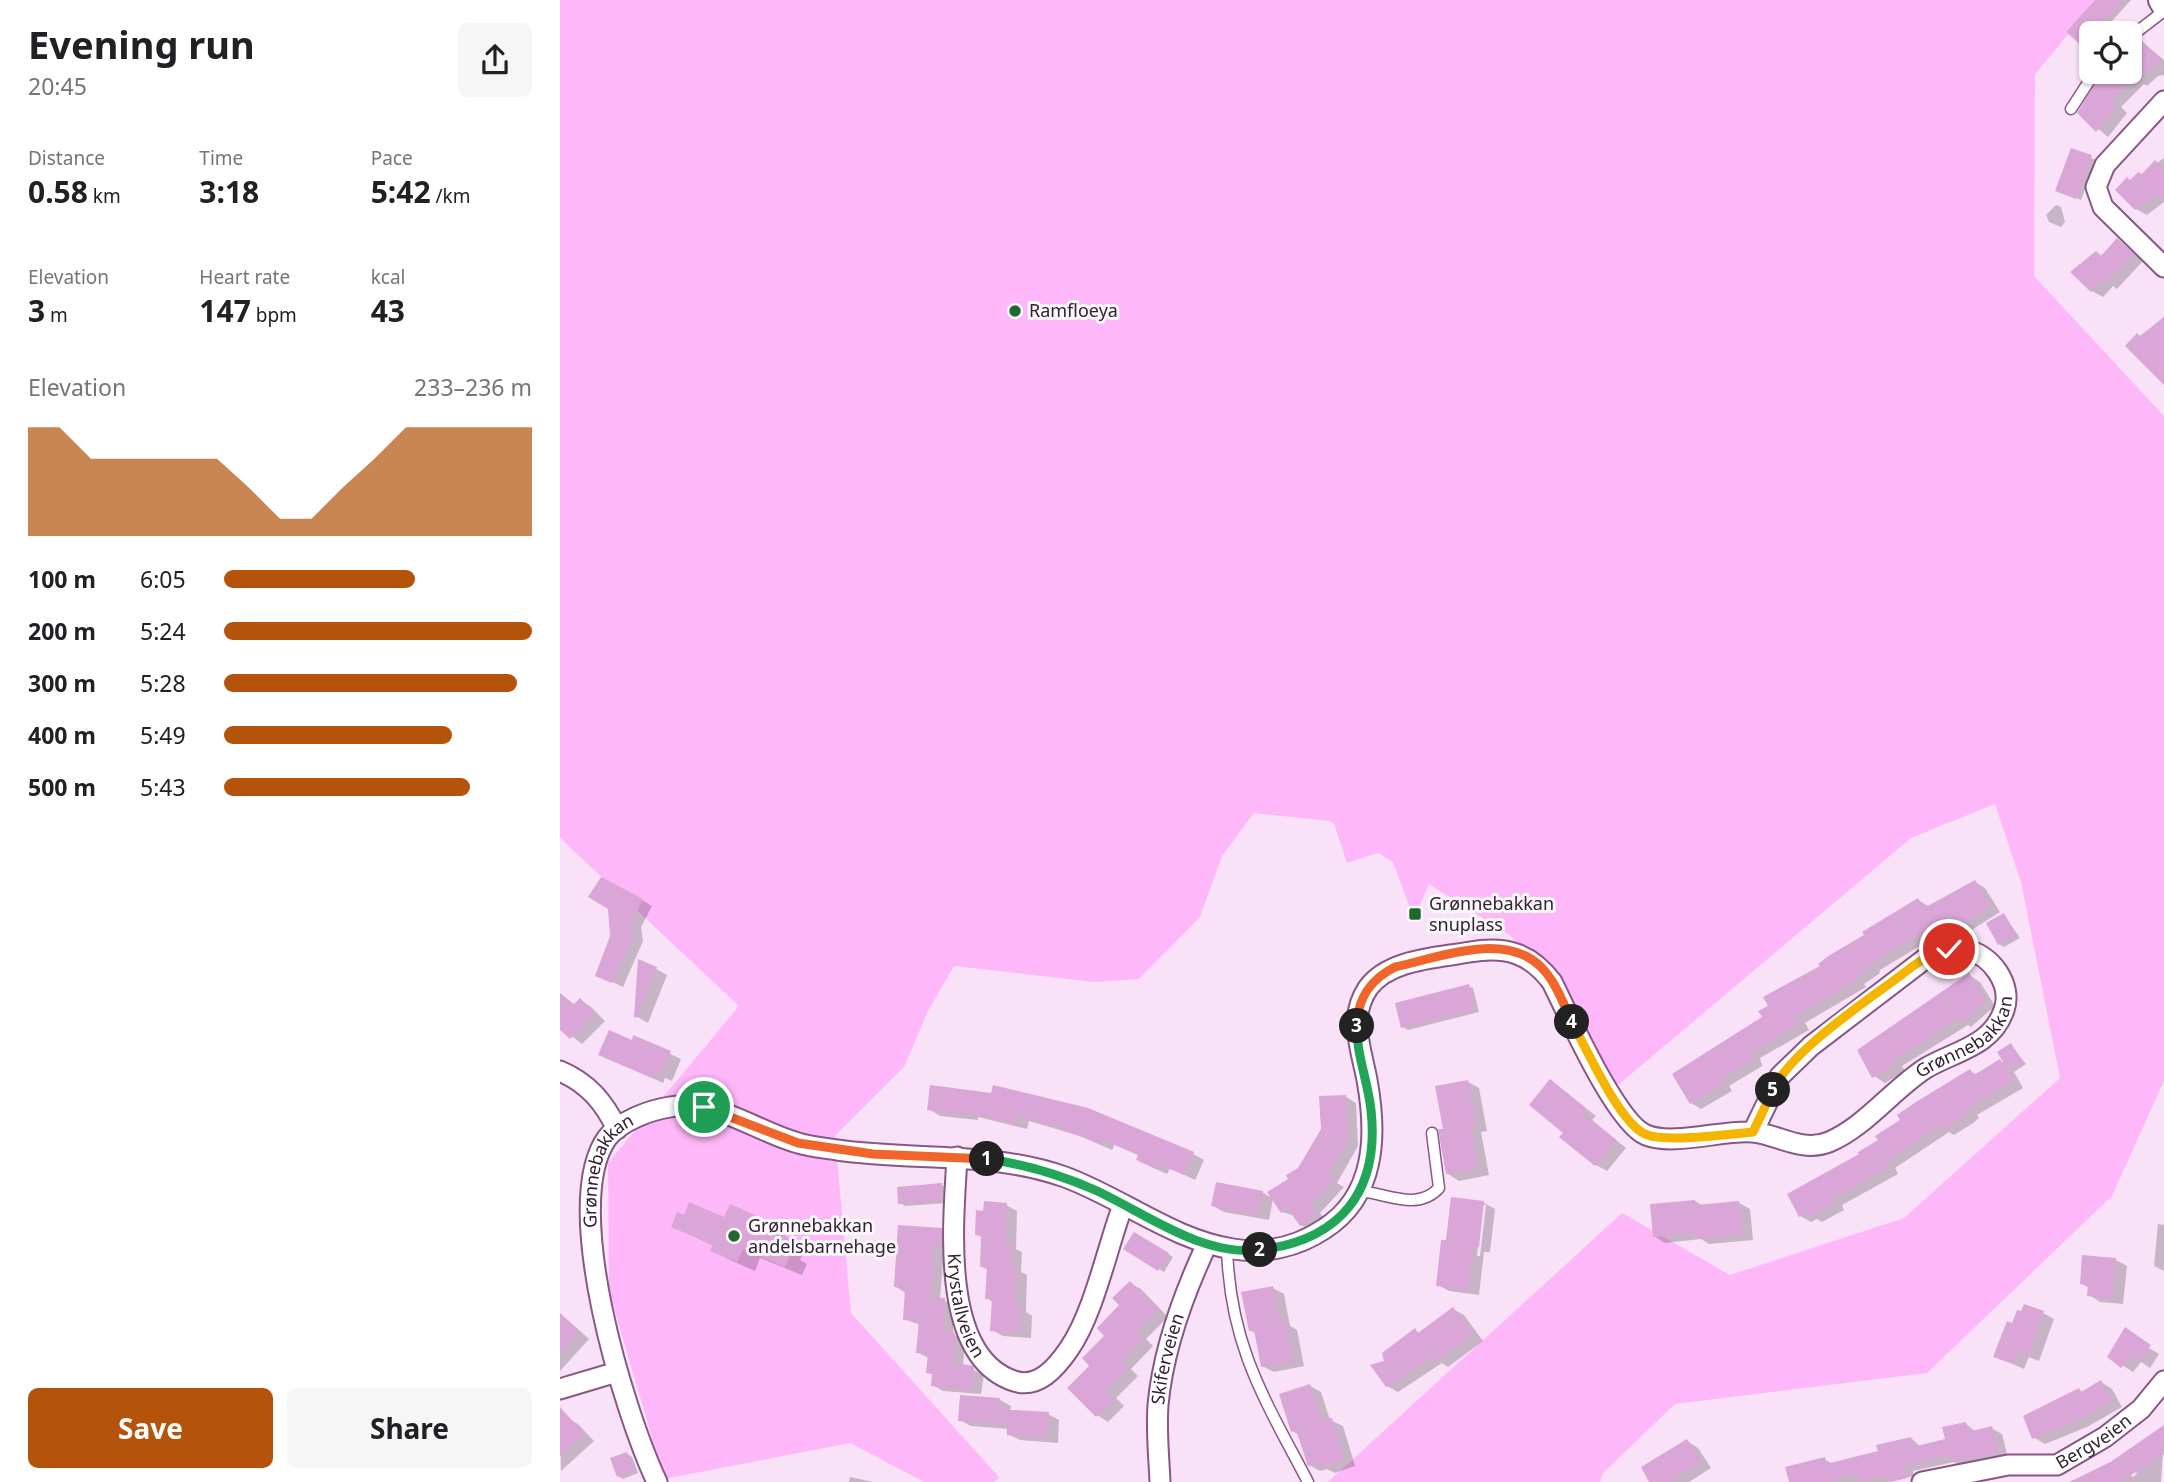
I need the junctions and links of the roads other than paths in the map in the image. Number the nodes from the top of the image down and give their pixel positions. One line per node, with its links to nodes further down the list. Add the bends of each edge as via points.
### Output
1 (2161, 0): 2 (street)
2 (2164, 5)
3 (2164, 11): 4 (lane)
4 (2142, 28)
5 (2087, 84): 7 (lane)
6 (2164, 101): 8 (street, via 2105,165 2096,187 2103,207)
7 (2071, 109)
8 (2164, 267)
9 (560, 1071): 10 (street, via 593,1092)
10 (617, 1129): 13 (street, Grønnebakkan, via 673,1106 704,1107 798,1143 873,1154); 17 (street, Grønnebakkan, via 596,1158 588,1222 591,1259)
11 (1753, 1132): 11 (street, Grønnebakkan, via 1805,1146 1828,1142 1853,1127 1928,1067 1983,1041 2006,1008 2001,975 1969,950 1949,949 1930,955 1811,1046 1780,1076); 14 (street, Grønnebakkan, via 1664,1138 1646,1135 1630,1123 1608,1088 1540,966 1525,955 1502,948 1475,951 1395,967 1370,985 1360,1002 1357,1034 1373,1135 1369,1168)
12 (1432, 1133): 14 (lane, via 1439,1188 1434,1193 1426,1199 1409,1200)
13 (957, 1157): 15 (street, Grønnebakkan, via 1038,1169); 15 (street, Krystallveien, via 953,1255 958,1303 983,1357 1007,1379 1028,1384 1047,1375 1069,1349 1086,1314)
14 (1359, 1191): 16 (street, Grønnebakkan, via 1346,1211 1301,1243 1249,1251)
15 (1123, 1205): 16 (street, Grønnebakkan)
16 (1217, 1246): 22 (street, Skiferveien, via 1190,1280 1164,1375 1158,1405); 23 (lane, via 1250,1372)
17 (617, 1372): 19 (street); 21 (street, Grønnebakkan)
18 (2164, 1381): 20 (street, Bergveien, via 2141,1409)
19 (560, 1389)
20 (2057, 1473): 24 (street, Bergveien, via 2008,1465)
21 (657, 1482)
22 (1160, 1482)
23 (1308, 1482)
24 (1922, 1482)

